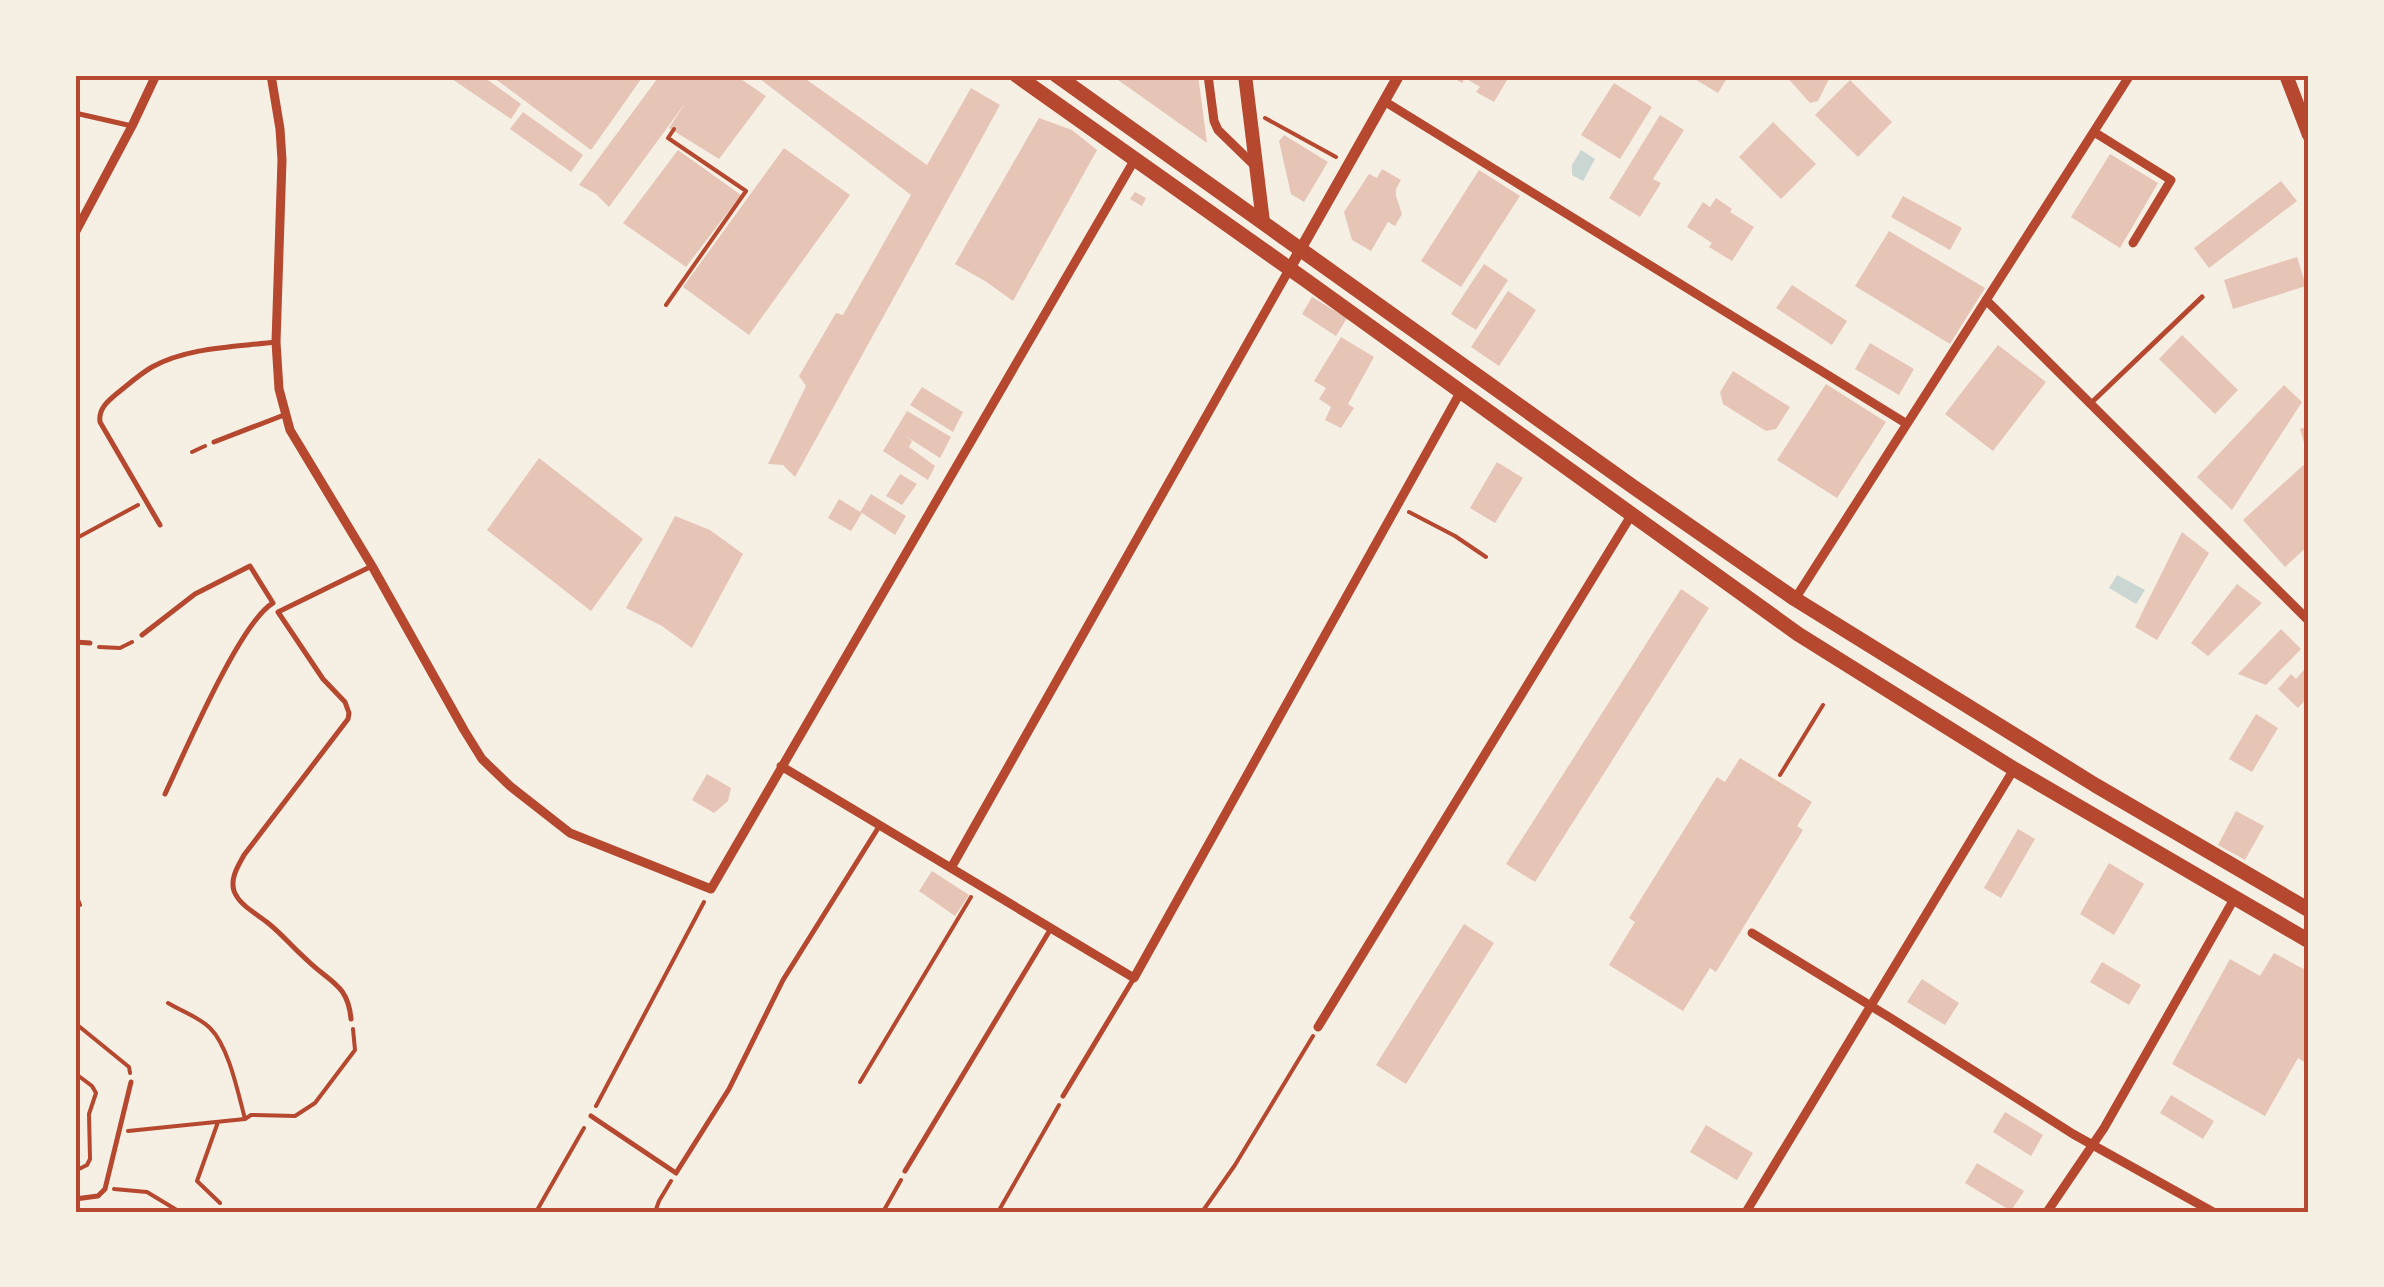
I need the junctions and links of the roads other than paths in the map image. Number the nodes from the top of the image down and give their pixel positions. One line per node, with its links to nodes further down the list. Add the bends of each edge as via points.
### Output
1 (156, 75): 15 (street)
2 (271, 75): 28 (street, via 282,160)
3 (1016, 75): 10 (main road)
4 (1056, 75): 20 (main road)
5 (1208, 75): 19 (street, via 1218,130)
6 (1245, 75): 19 (main road)
7 (1399, 75): 12 (street)
8 (2130, 75): 17 (street)
9 (2286, 75): 11 (main road)
10 (1034, 80): 18 (main road)
11 (2294, 94): 13 (main road); 16 (main road)
12 (1384, 101): 24 (street); 32 (street)
13 (2309, 102)
14 (75, 113): 15 (lane)
15 (132, 126): 21 (street)
16 (2308, 131)
17 (2094, 132): 23 (street, via 2171,180); 27 (street)
18 (1135, 159): 22 (main road); 45 (street)
19 (1257, 168): 20 (main road)
20 (1263, 222): 22 (main road, via 1256,232); 24 (main road)
21 (75, 232)
22 (1239, 232): 25 (main road)
23 (2133, 243)
24 (1302, 249): 25 (street); 37 (main road)
25 (1290, 268): 29 (main road); 49 (street)
26 (2202, 297): 30 (lane)
27 (1986, 300): 30 (street); 32 (street)
28 (276, 342): 31 (street); 35 (lane, via 166,360 102,408 100,422)
29 (1461, 391): 34 (main road); 55 (street)
30 (2090, 404): 40 (street)
31 (284, 415): 33 (lane); 36 (street)
32 (1907, 424): 37 (street)
33 (214, 442)
34 (1632, 514): 41 (main road); 58 (street)
35 (160, 525)
36 (372, 566): 39 (lane); 45 (street, via 482,759 570,832 711,890)
37 (1795, 599): 41 (main road); 51 (main road)
38 (273, 603): 39 (lane); 42 (lane, via 250,566 195,594); 47 (lane, via 244,636)
39 (278, 612): 57 (lane, via 350,713 244,855 233,888 344,992)
40 (2309, 621)
41 (1781, 622): 46 (main road)
42 (142, 635)
43 (75, 642): 44 (lane)
44 (90, 643)
45 (781, 766): 48 (street)
46 (2014, 769): 50 (main road); 56 (street)
47 (165, 794)
48 (880, 825): 49 (street); 61 (lane, via 783,980 729,1089 676,1173)
49 (951, 868): 52 (street)
50 (2234, 900): 54 (main road); 62 (street)
51 (2309, 910)
52 (1051, 928): 55 (street); 63 (lane)
53 (1752, 933): 56 (street)
54 (2309, 941)
55 (1134, 978): 60 (lane)
56 (1871, 1006): 62 (street); 65 (street)
57 (352, 1019)
58 (1318, 1027)
59 (131, 1082): 64 (lane, via 105,1189)
60 (1064, 1096)
61 (591, 1116)
62 (2093, 1144): 66 (street); 67 (street)
63 (906, 1171)
64 (75, 1200)
65 (1746, 1212)
66 (2048, 1212)
67 (2213, 1212)

